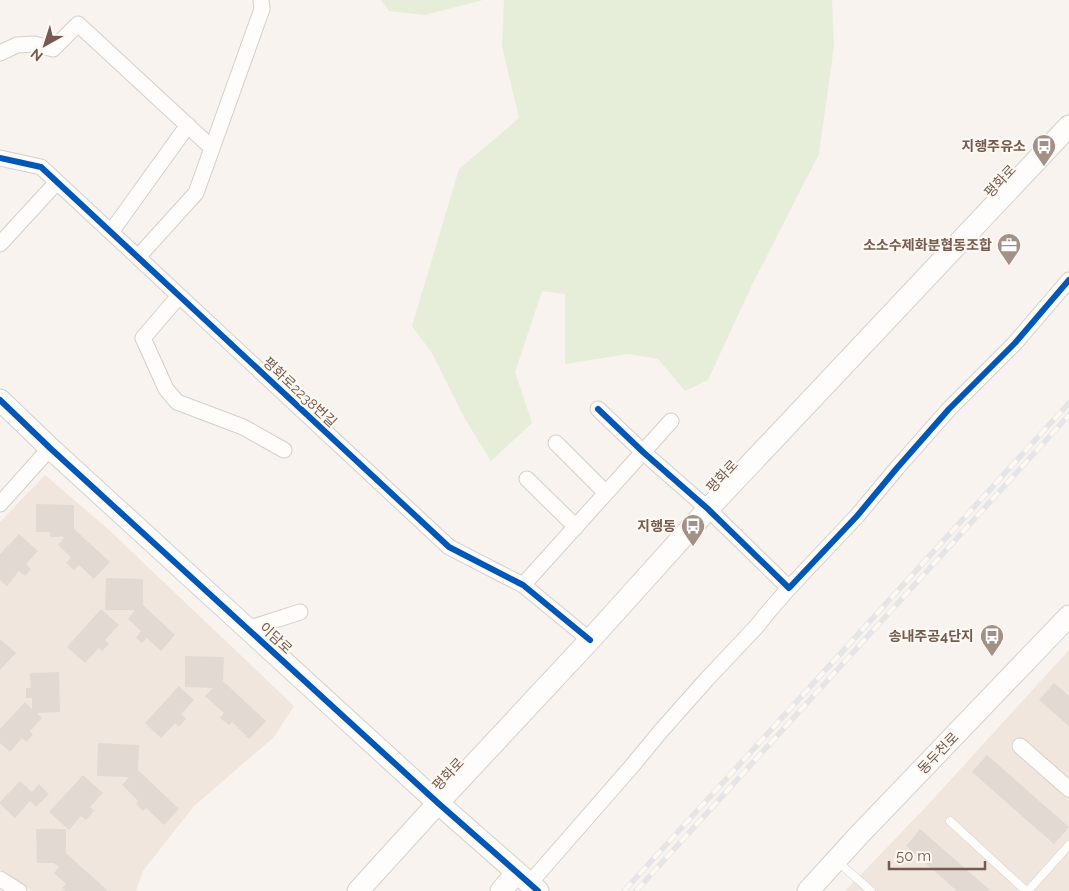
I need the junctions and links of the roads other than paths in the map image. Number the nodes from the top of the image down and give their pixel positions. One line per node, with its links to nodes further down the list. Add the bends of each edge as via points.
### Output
1 (261, 0): 5 (street, via 262,9)
2 (0, 53): 3 (street, via 34,44 54,49 78,24)
3 (188, 125): 5 (street); 8 (street)
4 (1069, 126): 23 (street, 평화로)
5 (212, 148): 10 (street, via 196,193)
6 (0, 158): 7 (street, 평화로2238번길, via 42,168)
7 (57, 182): 8 (street, 평화로2238번길); 9 (street)
8 (111, 232): 10 (street, 평화로2238번길)
9 (0, 244)
10 (138, 257): 12 (street, 평화로2238번길)
11 (1069, 280): 26 (street)
12 (179, 296): 18 (street, via 143,338 166,388 177,402 243,427); 25 (street, 평화로2238번길, via 449,547)
13 (0, 400): 17 (street, 이담로)
14 (598, 409): 19 (street)
15 (671, 421): 19 (street)
16 (556, 443): 21 (street)
17 (50, 448): 22 (street); 29 (street, 이담로)
18 (284, 450)
19 (643, 452): 21 (street); 23 (street)
20 (527, 479): 24 (street)
21 (606, 493): 24 (street)
22 (0, 504)
23 (708, 509): 26 (street); 30 (street, 평화로)
24 (576, 527): 25 (street)
25 (523, 585): 30 (street, 평화로2238번길)
26 (789, 588): 38 (street)
27 (300, 612): 29 (street)
28 (1067, 624): 36 (street, 동두천로)
29 (247, 629): 33 (street, 이담로)
30 (590, 640): 33 (street, 평화로)
31 (1020, 746): 32 (street)
32 (1069, 789)
33 (438, 803): 38 (street, 이담로); 40 (street, 평화로)
34 (950, 821): 44 (lane)
35 (1069, 845): 44 (lane)
36 (836, 860): 42 (street, 동두천로); 43 (lane)
37 (0, 879): 39 (street)
38 (528, 883): 41 (street)
39 (19, 891)
40 (358, 891)
41 (501, 891)
42 (808, 891)
43 (871, 891)
44 (1027, 891)

